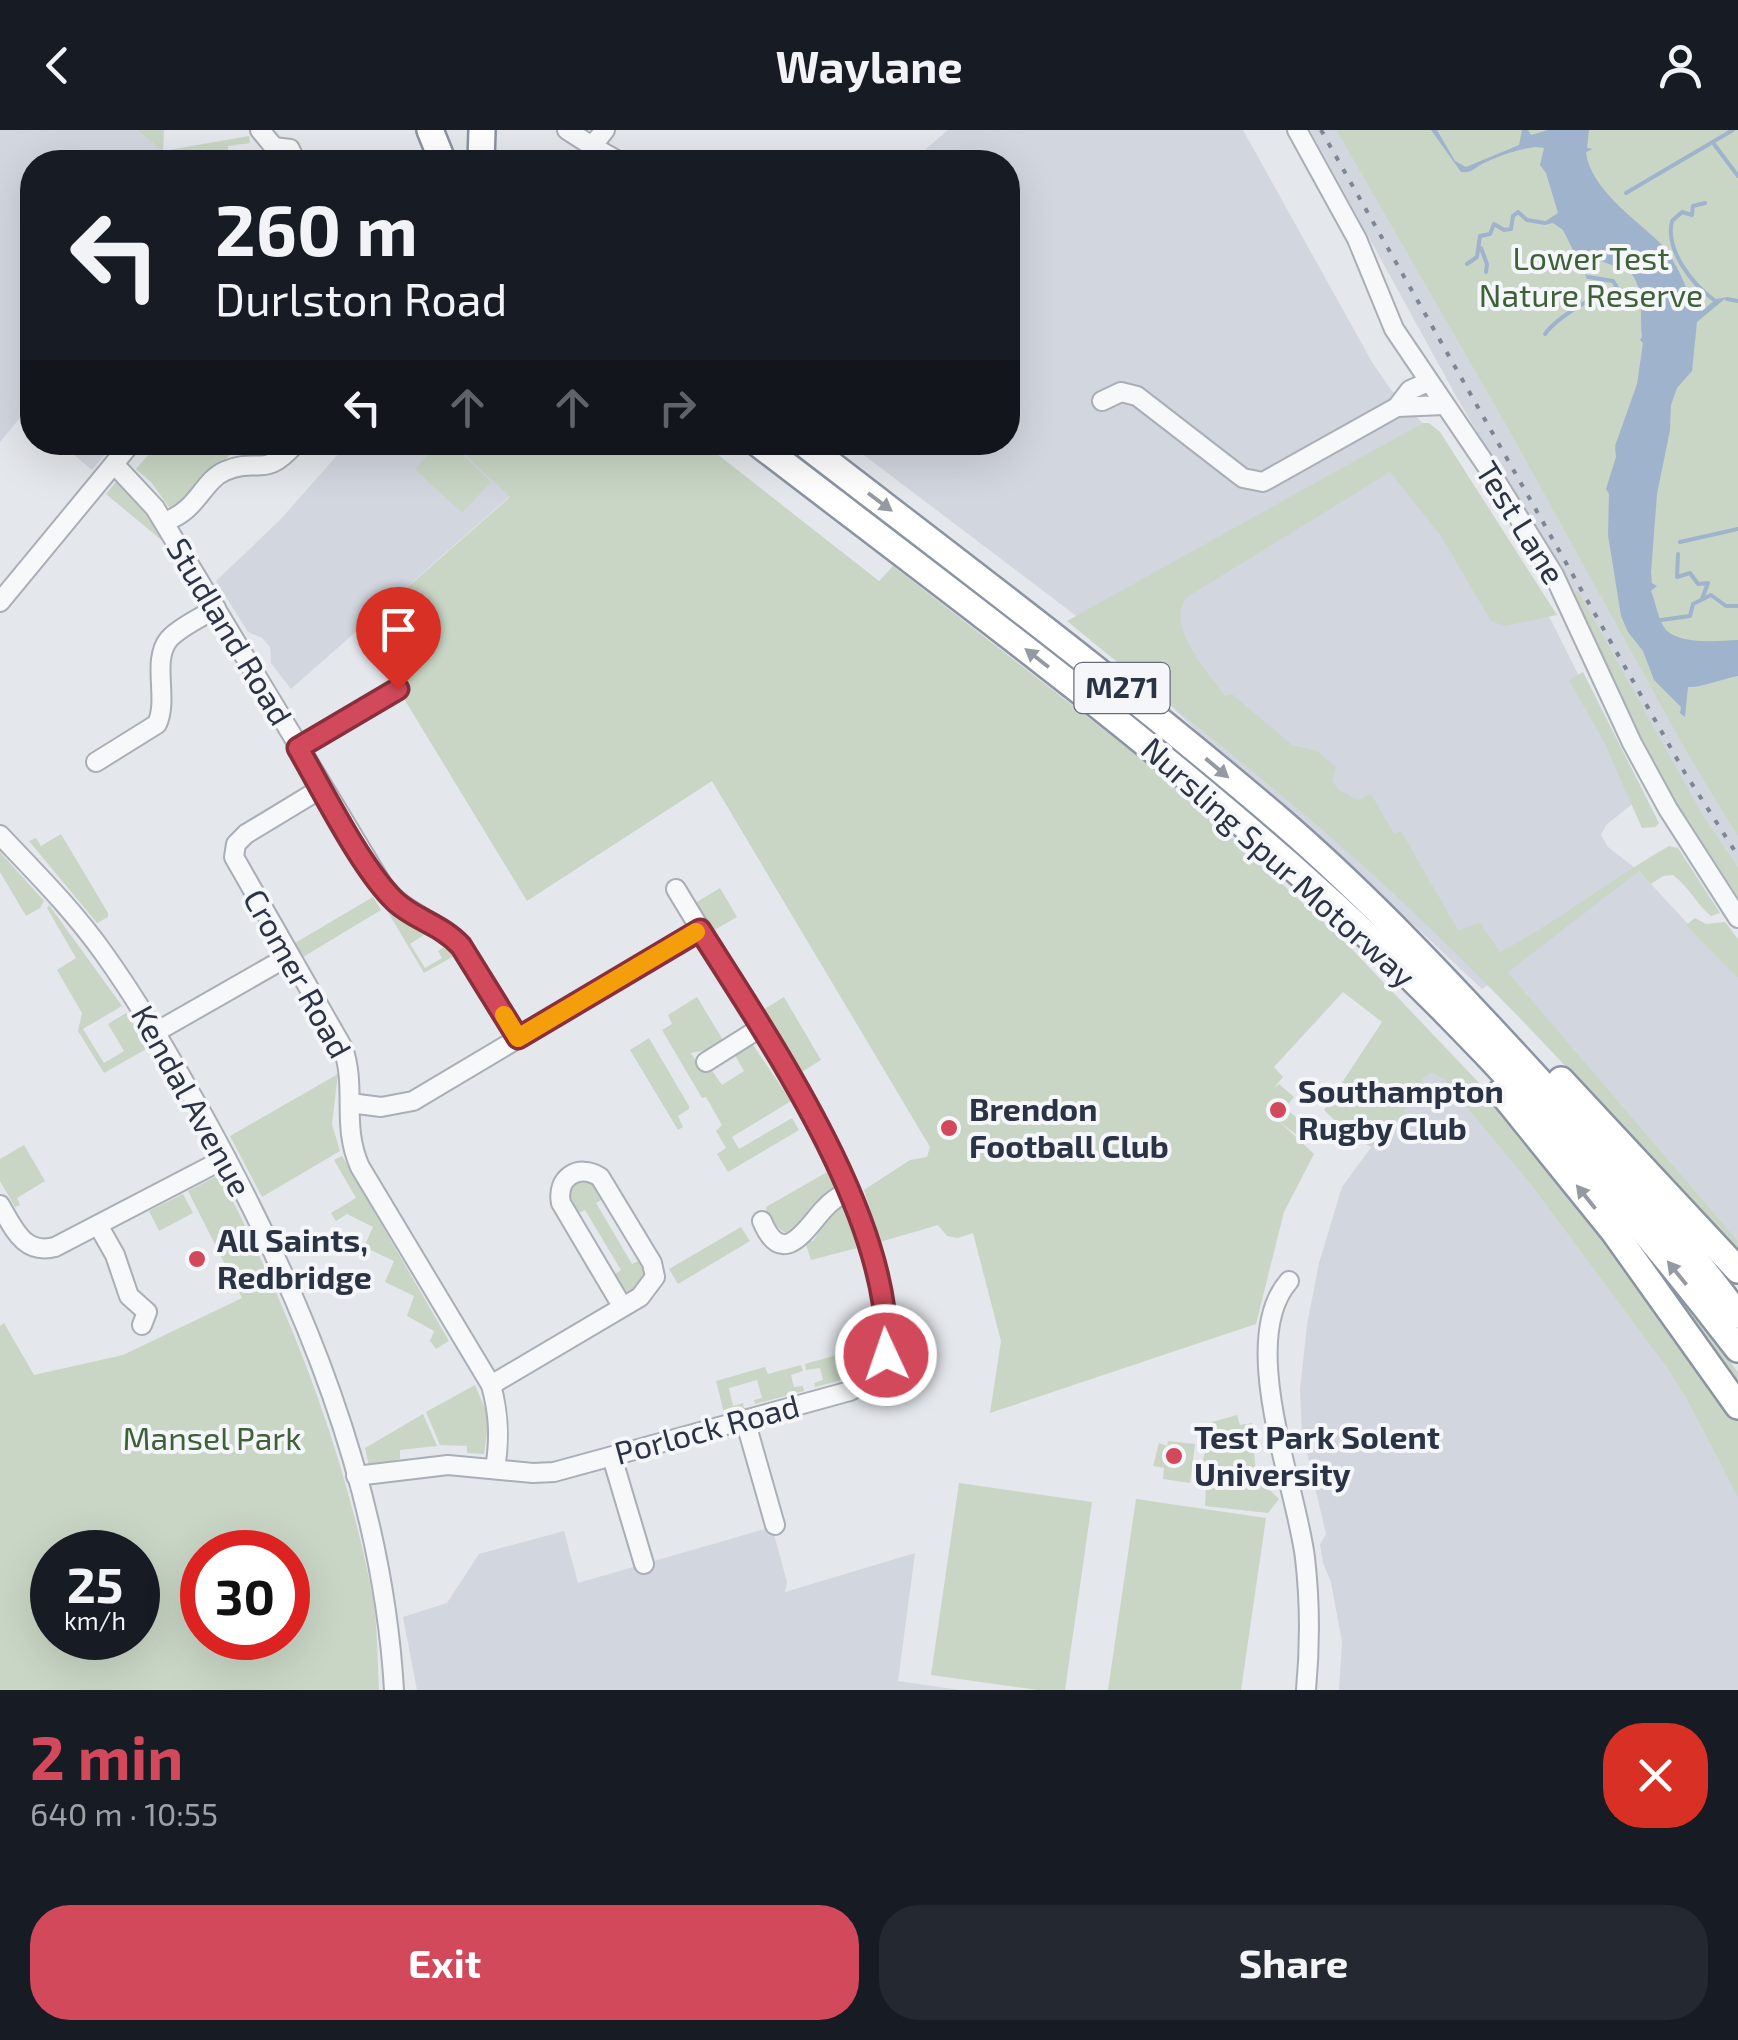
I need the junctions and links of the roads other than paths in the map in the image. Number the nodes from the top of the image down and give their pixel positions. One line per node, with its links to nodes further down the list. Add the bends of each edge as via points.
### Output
1 (260, 130): 6 (street, via 274,147)
2 (567, 130): 5 (street)
3 (605, 130): 5 (street)
4 (1298, 130): 8 (street, Test Lane, via 1357,238 1394,329)
5 (592, 146): 7 (street)
6 (291, 150)
7 (599, 150)
8 (1428, 382): 10 (street, Test Lane); 11 (street, via 1410,390)
9 (1102, 401): 11 (street, via 1120,392 1137,396 1243,478 1264,482)
10 (1444, 406): 11 (street); 26 (street, Test Lane, via 1554,575 1632,743)
11 (1397, 407)
12 (121, 455): 16 (street)
13 (286, 455): 17 (street, via 270,466 227,470 188,511)
14 (773, 455): 30 (highway, Nursling Spur Motorway / M271, one-way to 14, via 1292,867 1106,711)
15 (819, 455): 29 (highway, Nursling Spur Motorway / M271, one-way to 29, via 1113,680 1284,824)
16 (114, 464): 17 (street, Studland Road); 18 (street)
17 (164, 522): 19 (street, Studland Road)
18 (0, 602)
19 (216, 608): 21 (street, Studland Road); 22 (street, via 165,645 157,724)
20 (398, 689): 21 (street)
21 (298, 748): 23 (street, Studland Road)
22 (96, 762)
23 (322, 788): 28 (street, Cromer Road, via 236,844 239,869); 33 (street, Studland Road, via 384,889 461,946)
24 (0, 834): 32 (street, Kendal Avenue, via 104,953)
25 (676, 889): 27 (street, Porlock Road)
26 (1738, 918)
27 (700, 930): 31 (street, Porlock Road); 33 (street)
28 (289, 956): 32 (street); 35 (street, Cromer Road, via 343,1048 351,1070)
29 (1425, 956): 41 (highway, M271, via 1514,1032); 45 (highway, Nursling Spur Motorway / M271, via 1593,1140)
30 (1403, 972): 46 (highway, Nursling Spur Motorway / M271, one-way to 30, via 1565,1139); 48 (highway, M271, one-way to 30, via 1614,1232)
31 (760, 1028): 34 (street); 37 (street, Porlock Road)
32 (156, 1032): 36 (street, Kendal Avenue)
33 (518, 1038): 35 (street, via 412,1101)
34 (714, 1062)
35 (350, 1103): 47 (street, Cromer Road, via 347,1124 360,1167)
36 (226, 1158): 39 (street); 52 (street, Kendal Avenue, via 289,1286 340,1411)
37 (850, 1190): 40 (street, via 826,1207 803,1238 783,1242); 49 (street, Porlock Road, via 886,1314 886,1355 867,1382 850,1390)
38 (0, 1205): 39 (street, via 34,1249 55,1247)
39 (98, 1225): 44 (street, via 129,1296)
40 (764, 1233)
41 (1738, 1270)
42 (1289, 1281): 56 (street, via 1273,1306 1268,1364 1275,1432 1305,1558)
43 (622, 1306): 43 (street, via 649,1289 652,1262 600,1177 576,1171 564,1179 561,1203); 47 (street)
44 (150, 1314)
45 (1738, 1315)
46 (1738, 1349)
47 (491, 1385): 51 (street, Cromer Road, via 500,1442)
48 (1738, 1406)
49 (745, 1420): 50 (street, Porlock Road); 53 (street)
50 (612, 1457): 51 (street, Porlock Road, via 554,1472); 54 (street)
51 (495, 1469): 52 (street, Porlock Road, via 448,1465)
52 (356, 1476): 55 (street, Kendal Avenue, via 380,1568)
53 (775, 1525)
54 (644, 1564)
55 (394, 1690)
56 (1306, 1690)

